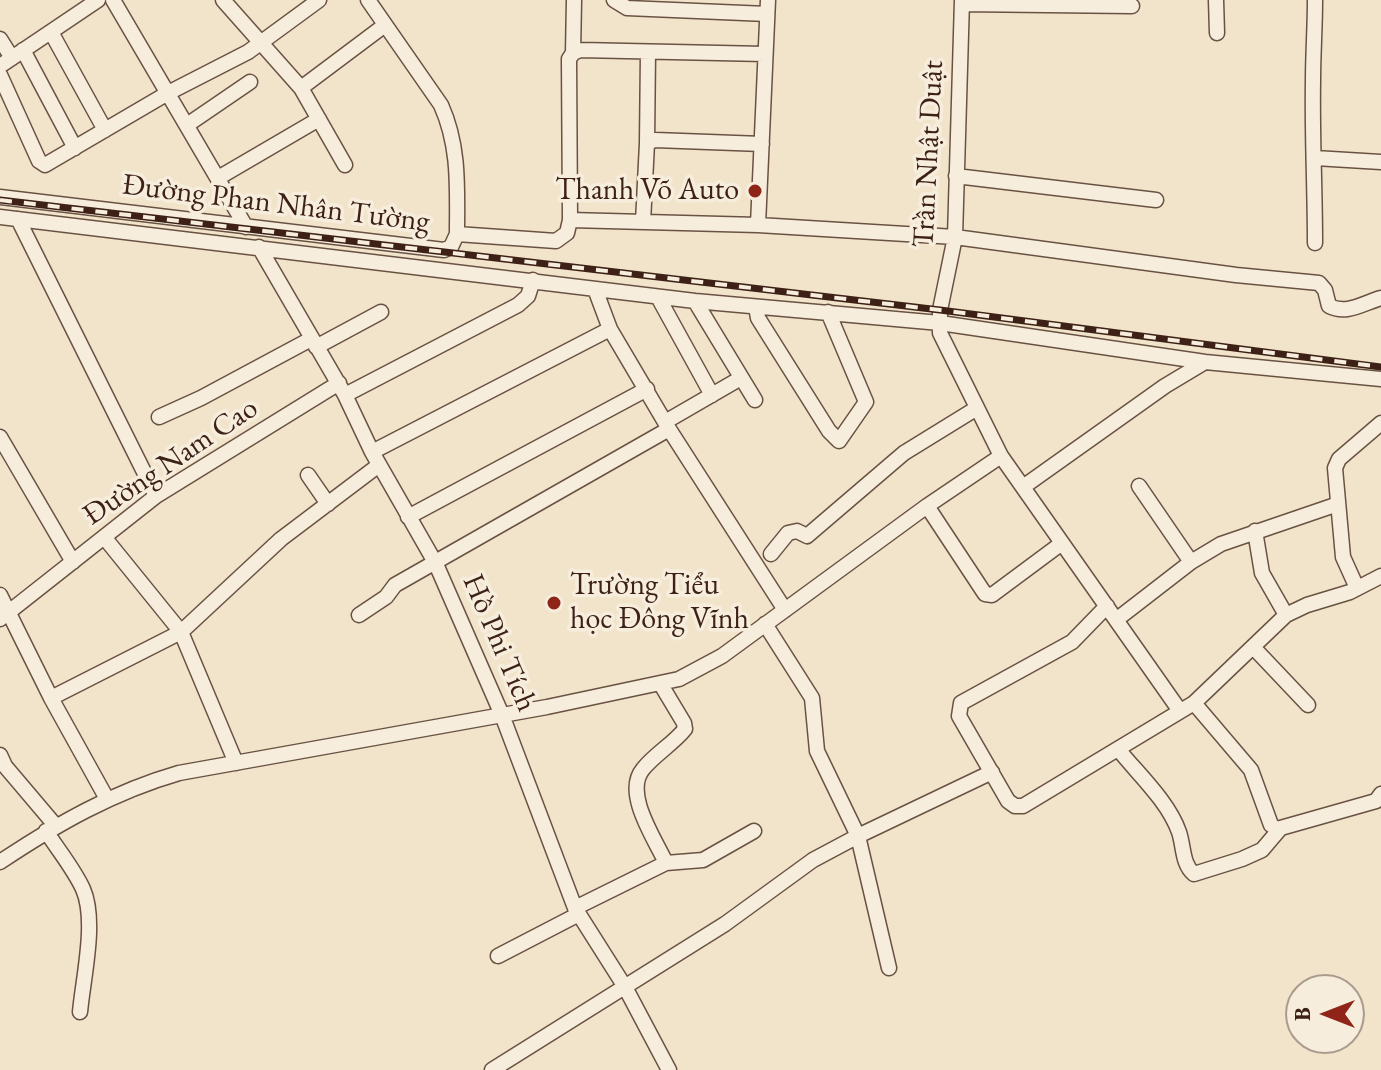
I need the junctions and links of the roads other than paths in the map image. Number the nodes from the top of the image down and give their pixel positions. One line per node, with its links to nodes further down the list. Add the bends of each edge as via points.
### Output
1 (98, 0): 14 (street)
2 (113, 0): 25 (street)
3 (223, 0): 17 (street)
4 (319, 0): 17 (street)
5 (368, 0): 13 (street)
6 (574, 0): 19 (street)
7 (614, 0): 12 (street, via 627,8)
8 (1216, 0): 15 (street)
9 (1315, 0): 32 (street)
10 (962, 2): 11 (street); 35 (street, Trần Nhật Duật)
11 (1132, 6)
12 (768, 7): 20 (street)
13 (385, 25): 24 (street); 45 (street, via 441,105 452,132)
14 (51, 32): 21 (street); 28 (street)
15 (1217, 33)
16 (0, 39): 21 (street)
17 (260, 42): 24 (street); 25 (street)
18 (648, 52): 19 (street); 20 (street); 29 (street)
19 (573, 53): 41 (street)
20 (765, 54): 30 (street)
21 (12, 58): 31 (street)
22 (0, 75): 31 (street, via 41,164)
23 (250, 82): 27 (street)
24 (301, 88): 26 (street)
25 (168, 93): 27 (street); 28 (street)
26 (319, 119): 34 (street); 36 (street)
27 (187, 125): 36 (street)
28 (105, 130): 31 (street)
29 (647, 143): 30 (street); 42 (street)
30 (762, 144): 43 (street)
31 (75, 148)
32 (1315, 158): 33 (street); 47 (street)
33 (1381, 162)
34 (345, 165)
35 (956, 176): 38 (street); 46 (street, Trần Nhật Duật)
36 (218, 178): 44 (street)
37 (0, 197): 44 (street, Đường Phan Nhân Tường)
38 (1156, 200)
39 (0, 217): 40 (street)
40 (18, 219): 48 (street); 77 (street)
41 (570, 220): 42 (street); 45 (street, Đường Phan Nhân Tường, via 567,233 556,241)
42 (643, 222): 43 (street)
43 (758, 225): 46 (street)
44 (246, 227): 45 (street, Đường Phan Nhân Tường, via 444,250)
45 (457, 234)
46 (955, 237): 52 (street, via 1319,283 1329,306 1337,310); 57 (street, Trần Nhật Duật)
47 (1315, 243)
48 (259, 247): 49 (street); 59 (street, Hồ Phi Tích)
49 (533, 280): 50 (street); 63 (street, Đường Nam Cao, via 518,305)
50 (595, 289): 51 (street); 58 (street)
51 (658, 297): 53 (street); 65 (street)
52 (1381, 298)
53 (695, 301): 54 (street); 61 (street)
54 (756, 307): 56 (street); 56 (street, via 758,318 839,441 866,402)
55 (381, 312): 59 (street)
56 (828, 312): 57 (street)
57 (940, 316): 60 (street); 67 (street, via 940,333)
58 (610, 329): 64 (street); 73 (street)
59 (314, 343): 63 (street, Hồ Phi Tích); 68 (street)
60 (1205, 362): 62 (street); 76 (street)
61 (741, 378): 65 (street); 66 (street)
62 (1381, 379)
63 (342, 389): 73 (street, Hồ Phi Tích); 77 (street, Đường Nam Cao)
64 (647, 389): 70 (street); 81 (street)
65 (712, 395): 70 (street)
66 (755, 400)
67 (977, 408): 72 (street); 85 (street, via 904,453 807,536 788,533)
68 (159, 417)
69 (1381, 423): 79 (street, via 1336,463)
70 (667, 425): 88 (street); 93 (street)
71 (0, 437): 86 (street)
72 (1001, 456): 76 (street); 80 (street)
73 (376, 459): 78 (street); 81 (street, Hồ Phi Tích)
74 (308, 475): 78 (street)
75 (1139, 486): 87 (street)
76 (1023, 487): 84 (street)
77 (156, 496): 83 (street, Đường Nam Cao)
78 (328, 504): 99 (street, via 281,539)
79 (1338, 504): 82 (street); 90 (street, via 1343,557)
80 (927, 506): 84 (street, via 985,594 992,595); 93 (street)
81 (408, 517): 88 (street, Hồ Phi Tích)
82 (1255, 531): 87 (street); 95 (street, via 1262,573)
83 (104, 537): 86 (street, Đường Nam Cao); 99 (street)
84 (1062, 543): 92 (street)
85 (771, 554)
86 (73, 562): 96 (street, Đường Nam Cao)
87 (1191, 562): 97 (street)
88 (436, 564): 94 (street, via 395,585); 106 (street, Hồ Phi Tích)
89 (1381, 576): 90 (street)
90 (1357, 588): 95 (street)
91 (0, 595): 96 (street)
92 (1107, 606): 97 (street); 110 (street, via 1072,642 961,703 959,716)
93 (785, 610): 98 (street)
94 (359, 615)
95 (1286, 615): 100 (street)
96 (5, 616): 102 (street)
97 (1116, 620): 105 (street)
98 (765, 624): 101 (street, via 722,656); 116 (street, via 812,698 817,751)
99 (181, 632): 102 (street); 109 (street)
100 (1253, 647): 103 (street); 104 (street)
101 (660, 683): 106 (street); 118 (street, via 685,729 644,767 635,797)
102 (51, 698): 112 (street)
103 (1194, 703): 105 (street); 114 (street, via 1251,770 1271,825)
104 (1308, 705)
105 (1180, 711): 107 (street)
106 (502, 715): 109 (street); 119 (street, Hồ Phi Tích)
107 (1118, 749): 110 (street, via 1023,806 1008,801); 114 (street, via 1167,809 1191,873 1262,850)
108 (0, 755): 113 (street)
109 (236, 763): 112 (street, via 166,777)
110 (992, 772): 116 (street)
111 (1381, 794): 114 (street, via 1376,801)
112 (107, 799): 113 (street)
113 (50, 828): 117 (street); 123 (street, via 86,898 88,940)
114 (1279, 830)
115 (754, 831): 118 (street, via 703,860)
116 (858, 836): 121 (street); 122 (street, via 813,860)
117 (0, 862)
118 (666, 863): 119 (street)
119 (577, 911): 120 (street); 122 (street, Hồ Phi Tích)
120 (498, 956)
121 (889, 968)
122 (625, 987): 124 (street); 125 (street, Hồ Phi Tích)
123 (80, 1012)
124 (492, 1070)
125 (669, 1070)

